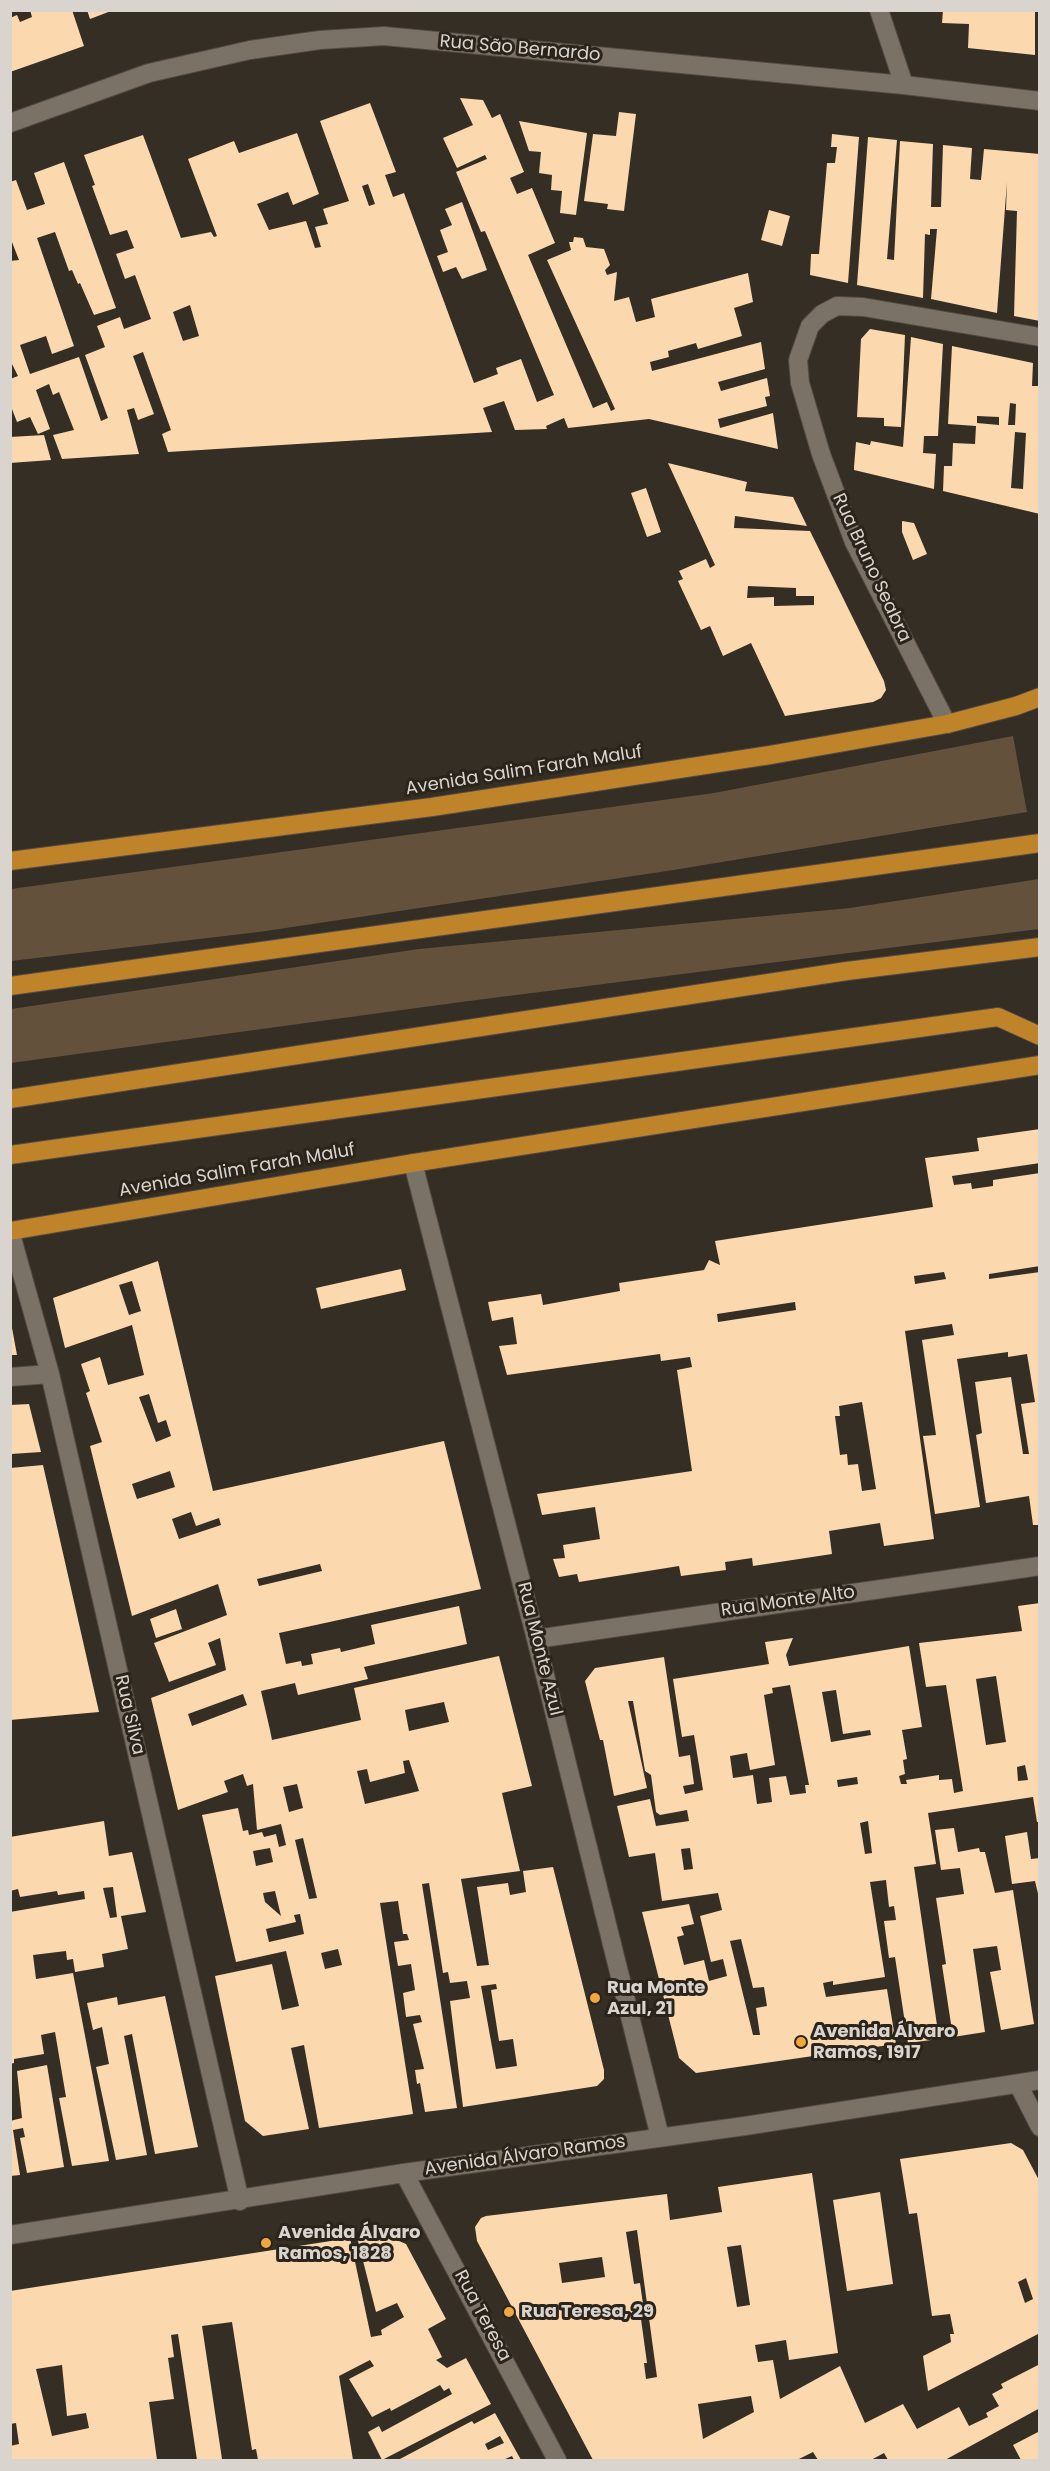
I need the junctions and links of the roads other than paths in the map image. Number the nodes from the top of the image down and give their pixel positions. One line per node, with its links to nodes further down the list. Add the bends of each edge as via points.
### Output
1 (879, 10): 2 (street)
2 (904, 85): 3 (street, Rua São Bernardo); 4 (street, Rua São Bernardo, via 384,36 250,50 149,73)
3 (1040, 101)
4 (10, 123)
5 (1040, 337): 7 (street, Rua Bruno Seabra, via 837,306 810,326 798,360 800,383 821,454 854,542)
6 (1040, 697): 7 (highway, Avenida Salim Farah Maluf)
7 (947, 724): 9 (highway, Avenida Salim Farah Maluf, via 432,807)
8 (1040, 843): 11 (highway)
9 (10, 861)
10 (1040, 947): 14 (highway, via 847,971)
11 (10, 986)
12 (1040, 1036): 15 (highway, via 998,1017)
13 (1040, 1065): 16 (highway, Avenida Salim Farah Maluf)
14 (10, 1099)
15 (10, 1155)
16 (413, 1163): 17 (highway, Avenida Salim Farah Maluf); 21 (street, Rua Monte Azul)
17 (10, 1231): 18 (street, Rua Silva)
18 (50, 1374): 19 (street); 27 (street, Rua Silva)
19 (10, 1377)
20 (1040, 1566): 21 (street, Rua Monte Alto)
21 (536, 1639): 25 (street, Rua Monte Azul)
22 (1040, 2080): 23 (street, Avenida Álvaro Ramos)
23 (1018, 2084): 24 (street); 25 (street, Avenida Álvaro Ramos)
24 (1040, 2127)
25 (660, 2137): 26 (street, Avenida Álvaro Ramos)
26 (404, 2173): 27 (street, Avenida Álvaro Ramos); 29 (street, Rua Teresa)
27 (240, 2201): 28 (street, Avenida Álvaro Ramos)
28 (10, 2235)
29 (557, 2460)

